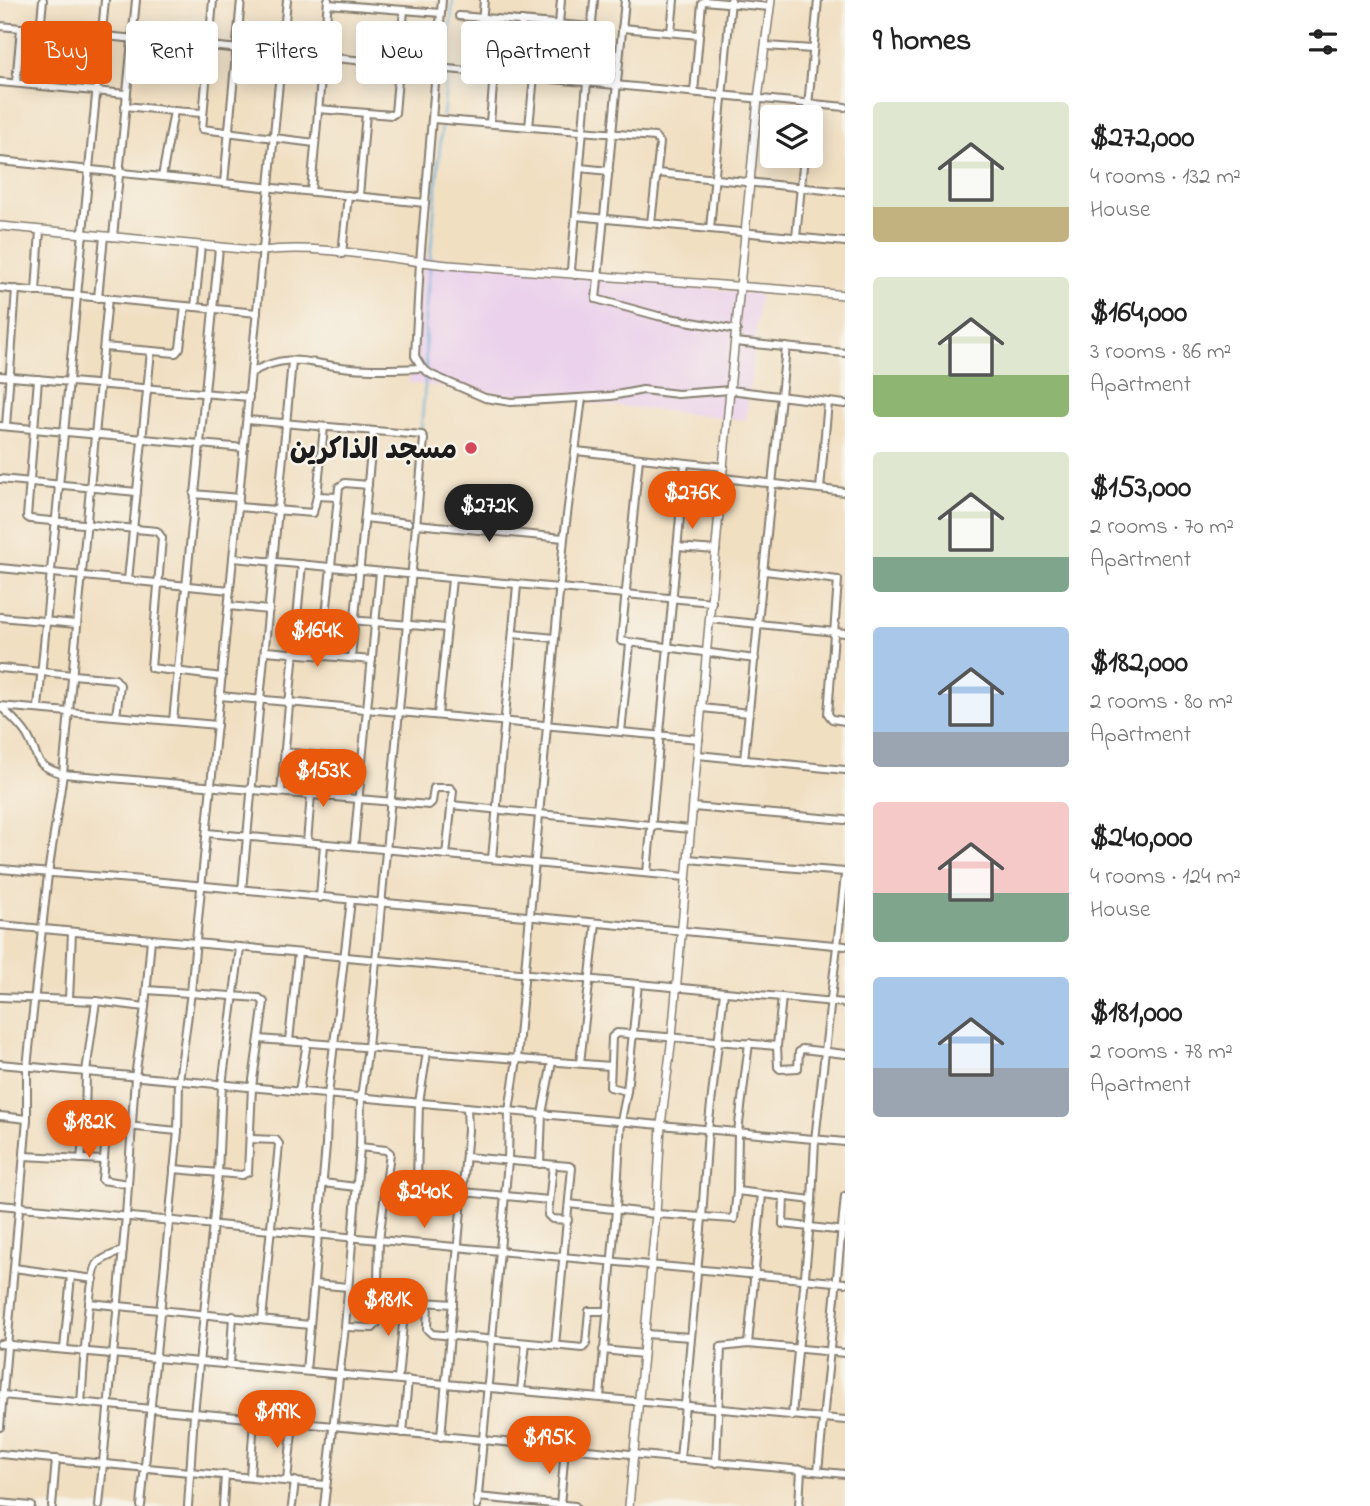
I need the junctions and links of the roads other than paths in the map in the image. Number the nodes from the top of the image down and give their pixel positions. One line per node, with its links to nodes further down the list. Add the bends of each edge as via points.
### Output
1 (43, 0): 22 (street)
2 (105, 0): 23 (street)
3 (136, 0): 24 (street)
4 (213, 0): 25 (street)
5 (241, 0): 26 (street)
6 (287, 0): 27 (street)
7 (442, 0): 19 (street)
8 (484, 0): 21 (street)
9 (561, 0): 33 (street)
10 (594, 0): 34 (street)
11 (625, 0): 37 (street)
12 (674, 0): 38 (street)
13 (818, 0): 41 (street)
14 (731, 1): 16 (street); 39 (street, via 702,3); 60 (street)
15 (328, 2): 17 (street); 28 (street)
16 (771, 3): 40 (street)
17 (377, 4): 18 (street)
18 (404, 10): 19 (street); 29 (street)
19 (441, 13): 30 (street)
20 (459, 16): 21 (street)
21 (482, 18): 31 (street); 32 (street)
22 (41, 21)
23 (103, 21)
24 (133, 21)
25 (211, 21)
26 (239, 21)
27 (285, 21)
28 (326, 21)
29 (403, 21)
30 (440, 21)
31 (482, 21)
32 (522, 21)
33 (559, 21)
34 (592, 21)
35 (0, 26): 36 (street)
36 (21, 28): 43 (street)
37 (622, 28): 38 (street); 56 (street)
38 (671, 32): 39 (street)
39 (699, 35): 58 (street)
40 (766, 46): 41 (street); 61 (street)
41 (813, 49): 62 (street)
42 (0, 82): 43 (street)
43 (16, 83): 57 (street)
44 (97, 84): 57 (street)
45 (127, 84): 59 (street)
46 (205, 84): 67 (street)
47 (234, 84): 74 (street)
48 (279, 84): 75 (street)
49 (320, 84): 65 (street)
50 (398, 84): 68 (street, via 392,115)
51 (436, 84): 69 (street)
52 (493, 84): 70 (street)
53 (533, 84): 71 (street)
54 (587, 84): 72 (street)
55 (606, 84): 56 (street)
56 (616, 85): 58 (street); 73 (street)
57 (96, 91): 59 (street); 80 (street)
58 (694, 92): 60 (street)
59 (126, 93): 63 (street)
60 (722, 95): 61 (street); 85 (street)
61 (758, 99): 62 (street); 87 (street)
62 (809, 103): 64 (street)
63 (125, 106): 66 (street); 82 (street)
64 (845, 107)
65 (318, 109): 68 (street); 76 (street)
66 (174, 111): 67 (street); 84 (street)
67 (202, 113): 74 (street, via 200,127 204,131)
68 (366, 113): 93 (street)
69 (433, 119): 70 (street); 94 (street)
70 (490, 124): 71 (street)
71 (529, 127): 72 (street)
72 (583, 130): 73 (street); 78 (street)
73 (613, 133): 81 (street); 83 (street, via 659,139)
74 (229, 134): 75 (street); 86 (street)
75 (274, 139): 76 (street); 88 (street)
76 (315, 143): 90 (street)
77 (0, 161): 80 (street)
78 (580, 168): 81 (street); 95 (street)
79 (803, 168): 89 (street)
80 (89, 170): 82 (street); 102 (street)
81 (609, 171): 96 (street)
82 (118, 172): 84 (street); 104 (street)
83 (657, 173): 85 (street); 97 (street)
84 (162, 177): 86 (street)
85 (714, 180): 87 (street); 99 (street)
86 (224, 183): 88 (street)
87 (750, 184): 89 (street); 101 (street)
88 (270, 187): 90 (street); 109 (street)
89 (801, 188): 91 (street); 105 (street)
90 (311, 191): 92 (street)
91 (845, 192)
92 (348, 195): 93 (street); 110 (street)
93 (359, 196): 94 (street)
94 (425, 203): 111 (street)
95 (576, 216): 96 (street); 112 (street, via 570,270)
96 (603, 219): 97 (street); 113 (street)
97 (652, 223): 99 (street)
98 (0, 226): 100 (street)
99 (710, 229): 101 (street)
100 (40, 230): 102 (street); 117 (street)
101 (746, 232): 105 (street); 114 (street)
102 (83, 234): 103 (street); 118 (street)
103 (104, 236): 104 (street); 120 (street)
104 (113, 237): 107 (street)
105 (796, 237): 106 (street)
106 (845, 242)
107 (201, 245): 108 (street); 123 (street)
108 (219, 248): 109 (street); 124 (street)
109 (263, 251): 110 (street); 125 (street)
110 (342, 254): 111 (street)
111 (420, 262): 112 (street); 133 (street, via 415,356)
112 (575, 275): 113 (street)
113 (598, 276): 114 (street); 126 (street, via 595,296 599,301)
114 (741, 286): 119 (street); 126 (street)
115 (0, 288): 116 (street)
116 (16, 289): 117 (street); 136 (street)
117 (36, 292): 118 (street)
118 (78, 295): 120 (street); 138 (street)
119 (845, 295)
120 (98, 298): 121 (street)
121 (108, 298): 122 (street); 128 (street)
122 (186, 306): 123 (street); 130 (street, via 178,351)
123 (195, 307): 124 (street)
124 (213, 309): 125 (street); 142 (street)
125 (257, 313): 134 (street)
126 (737, 330): 127 (street)
127 (736, 342): 129 (street); 141 (street)
128 (104, 346): 130 (street); 139 (street)
129 (786, 347): 131 (street); 144 (street)
130 (151, 351): 140 (street)
131 (845, 353)
132 (292, 360): 133 (street, via 349,368); 134 (street, via 268,362); 149 (street)
133 (422, 368): 145 (street, via 485,398 511,402)
134 (251, 373): 143 (street)
135 (0, 376): 136 (street)
136 (10, 377): 137 (street); 150 (street)
137 (38, 379): 138 (street); 152 (street)
138 (69, 381): 139 (street); 154 (street)
139 (100, 384): 140 (street); 155 (street)
140 (148, 388): 142 (street); 156 (street)
141 (730, 390): 144 (street); 145 (street, via 678,394 643,390); 162 (street)
142 (205, 393): 143 (street); 157 (street)
143 (249, 397): 148 (street)
144 (780, 397): 146 (street); 166 (street)
145 (582, 398): 159 (street)
146 (828, 402): 147 (street); 170 (street)
147 (845, 404)
148 (247, 420): 149 (street); 158 (street)
149 (285, 423): 151 (street); 178 (street)
150 (3, 426): 152 (street)
151 (324, 427): 153 (street); 174 (street)
152 (33, 429): 154 (street); 165 (street)
153 (373, 431): 168 (street); 181 (street, via 424,436)
154 (65, 432): 155 (street); 167 (street)
155 (94, 434): 156 (street); 169 (street)
156 (143, 439): 157 (street); 171 (street)
157 (200, 445): 158 (street); 173 (street)
158 (244, 448): 176 (street)
159 (576, 452): 160 (street); 184 (street)
160 (639, 458): 161 (street); 205 (street)
161 (685, 463): 162 (street); 185 (street)
162 (724, 467): 163 (street)
163 (723, 478): 166 (street); 186 (street)
164 (0, 479): 165 (street)
165 (29, 482): 167 (street); 180 (street, via 27,517)
166 (773, 483): 170 (street); 193 (street)
167 (60, 485): 169 (street); 180 (street)
168 (368, 485): 175 (street, via 345,483); 179 (street)
169 (89, 488): 171 (street); 182 (street)
170 (820, 489): 172 (street)
171 (137, 492): 183 (street)
172 (845, 492)
173 (194, 494): 176 (street); 201 (street)
174 (317, 496): 175 (street); 178 (street, via 313,513)
175 (338, 496): 190 (street)
176 (239, 498): 177 (street)
177 (238, 507): 178 (street); 187 (street)
178 (278, 510): 188 (street)
179 (365, 518): 181 (street); 192 (street)
180 (56, 522): 182 (street); 194 (street)
181 (412, 523): 184 (street); 197 (street)
182 (86, 524): 183 (street); 196 (street)
183 (134, 528): 199 (street); 200 (street, via 161,534)
184 (564, 538): 203 (street)
185 (677, 547): 186 (street); 206 (street)
186 (716, 550): 207 (street)
187 (233, 558): 188 (street); 204 (street)
188 (274, 561): 189 (street); 209 (street)
189 (302, 564): 190 (street); 227 (street)
190 (331, 567): 192 (street); 211 (street)
191 (0, 568): 194 (street)
192 (360, 569): 195 (street); 213 (street)
193 (765, 571): 218 (street); 220 (street, via 838,580)
194 (51, 572): 196 (street); 214 (street)
195 (380, 572): 197 (street); 215 (street)
196 (81, 575): 199 (street); 216 (street)
197 (411, 575): 198 (street); 217 (street)
198 (452, 579): 202 (street); 219 (street)
199 (128, 580): 200 (street)
200 (157, 583): 201 (street); 235 (street, via 150,666)
201 (187, 585): 204 (street); 235 (street)
202 (517, 585): 203 (street); 222 (street)
203 (560, 589): 205 (street); 223 (street)
204 (230, 590): 208 (street)
205 (624, 593): 206 (street); 224 (street, via 620,639)
206 (672, 597): 207 (street); 225 (street)
207 (712, 602): 212 (street)
208 (229, 606): 209 (street); 237 (street)
209 (269, 610): 226 (street)
210 (0, 617): 214 (street)
211 (326, 618): 213 (street); 229 (street)
212 (710, 619): 218 (street); 228 (street)
213 (354, 620): 215 (street); 230 (street)
214 (46, 621): 216 (street); 234 (street)
215 (376, 622): 217 (street); 232 (street)
216 (76, 624): 236 (street)
217 (406, 625): 219 (street); 246 (street)
218 (758, 625): 220 (street); 231 (street)
219 (447, 628): 248 (street)
220 (834, 632): 221 (street); 251 (street, via 828,714)
221 (845, 633)
222 (513, 634): 223 (street); 252 (street)
223 (555, 638): 254 (street)
224 (629, 644): 225 (street); 255 (street)
225 (668, 649): 228 (street); 256 (street)
226 (265, 650): 227 (street); 239 (street)
227 (294, 653): 229 (street); 240 (street)
228 (707, 653): 231 (street); 243 (street)
229 (322, 656): 230 (street)
230 (351, 658): 232 (street)
231 (755, 659): 247 (street)
232 (372, 660): 244 (street)
233 (0, 668): 234 (street)
234 (42, 672): 236 (street); 242 (street)
235 (178, 672): 237 (street); 250 (street)
236 (72, 675): 245 (street); 249 (street, via 118,681)
237 (222, 677): 238 (street)
238 (220, 696): 239 (street); 253 (street)
239 (261, 699): 240 (street); 265 (street)
240 (289, 702): 244 (street); 258 (street)
241 (0, 706): 242 (street); 263 (street, via 21,727 43,767)
242 (38, 708): 245 (street)
243 (702, 708): 247 (street); 257 (street)
244 (367, 709): 246 (street); 260 (street)
245 (69, 711): 249 (street); 263 (street)
246 (398, 712): 248 (street); 269 (street)
247 (750, 713): 261 (street)
248 (438, 715): 252 (street)
249 (116, 716): 250 (street)
250 (173, 721): 253 (street)
251 (845, 721)
252 (506, 722): 254 (street); 272 (street)
253 (217, 725): 264 (street)
254 (547, 725): 255 (street); 273 (street)
255 (621, 732): 256 (street)
256 (659, 736): 257 (street); 275 (street)
257 (699, 739): 259 (street)
258 (284, 752): 260 (street); 266 (street)
259 (698, 755): 261 (street); 271 (street)
260 (362, 760): 268 (street)
261 (744, 760): 262 (street)
262 (845, 770)
263 (62, 774): 264 (street); 289 (street)
264 (211, 786): 265 (street); 277 (street)
265 (252, 790): 266 (street); 278 (street)
266 (281, 792): 267 (street)
267 (311, 795): 268 (street); 279 (street)
268 (358, 798): 269 (street); 281 (street)
269 (390, 802): 270 (street, via 429,806 436,787 452,789); 282 (street)
270 (451, 805): 272 (street); 283 (street)
271 (693, 807): 274 (street); 276 (street)
272 (497, 810): 273 (street); 284 (street)
273 (538, 813): 275 (street); 286 (street)
274 (845, 820)
275 (651, 825): 276 (street); 288 (street)
276 (690, 829): 285 (street)
277 (206, 833): 278 (street); 292 (street)
278 (248, 837): 279 (street); 293 (street)
279 (307, 842): 280 (street)
280 (324, 844): 281 (street); 294 (street)
281 (354, 846): 282 (street)
282 (386, 849): 283 (street); 296 (street)
283 (446, 855): 284 (street)
284 (492, 859): 286 (street)
285 (688, 859): 290 (street); 291 (street)
286 (535, 863): 288 (street); 297 (street)
287 (0, 870): 289 (street)
288 (647, 873): 291 (street)
289 (48, 874): 292 (street); 300 (street)
290 (845, 874): 305 (street)
291 (687, 877): 301 (street)
292 (201, 887): 293 (street); 304 (street)
293 (243, 890): 294 (street)
294 (320, 898): 295 (street)
295 (351, 900): 296 (street); 309 (street)
296 (381, 903): 297 (street); 310 (street)
297 (530, 917): 298 (street); 311 (street)
298 (596, 923): 301 (street); 312 (street)
299 (0, 925): 300 (street)
300 (43, 929): 302 (street); 322 (street)
301 (681, 930): 305 (street); 314 (street)
302 (72, 932): 303 (street); 321 (street)
303 (151, 939): 304 (street); 315 (street)
304 (196, 943): 307 (street); 316 (street)
305 (836, 945): 306 (street); 324 (street)
306 (845, 946)
307 (240, 948): 308 (street); 318 (street)
308 (298, 953): 309 (street); 330 (street)
309 (346, 957): 310 (street); 334 (street)
310 (376, 960): 311 (street); 336 (street)
311 (525, 974): 312 (street); 340 (street)
312 (590, 979): 313 (street); 342 (street)
313 (638, 984): 314 (street); 327 (street)
314 (676, 988): 317 (street); 328 (street)
315 (147, 990): 316 (street); 326 (street)
316 (191, 992): 318 (street); 348 (street)
317 (724, 992): 320 (street); 331 (street)
318 (235, 995): 329 (street, via 264,1002); 349 (street)
319 (0, 997): 322 (street)
320 (782, 997): 324 (street); 335 (street)
321 (69, 999): 322 (street); 323 (street)
322 (36, 1000): 345 (street)
323 (96, 1001): 326 (street); 346 (street)
324 (831, 1002): 325 (street); 338 (street)
325 (845, 1003)
326 (145, 1007): 347 (street)
327 (633, 1034): 328 (street); 344 (street, via 614,1034); 351 (street)
328 (672, 1037): 331 (street); 364 (street)
329 (259, 1039): 330 (street); 350 (street)
330 (289, 1041): 332 (street)
331 (720, 1041): 333 (street); 366 (street)
332 (307, 1042): 334 (street); 352 (street)
333 (749, 1043): 335 (street); 368 (street)
334 (335, 1044): 336 (street); 353 (street)
335 (776, 1046): 338 (street, via 780,1069 798,1068 802,1049)
336 (369, 1047): 337 (street); 354 (street)
337 (427, 1052): 340 (street); 355 (street)
338 (826, 1052): 339 (street); 370 (street)
339 (845, 1054)
340 (517, 1059): 341 (street); 357 (street)
341 (552, 1062): 342 (street); 358 (street)
342 (580, 1063): 344 (street)
343 (0, 1064): 345 (street)
344 (610, 1066): 351 (street, via 610,1087)
345 (27, 1067): 346 (street); 360 (street)
346 (86, 1072): 347 (street); 362 (street)
347 (135, 1077): 348 (street); 365 (street)
348 (179, 1081): 349 (street); 367 (street)
349 (222, 1084): 350 (street); 381 (street)
350 (252, 1087): 352 (street); 369 (street)
351 (627, 1091): 361 (street)
352 (299, 1092): 353 (street)
353 (328, 1095): 354 (street); 382 (street)
354 (361, 1097): 355 (street); 372 (street)
355 (419, 1103): 356 (street); 384 (street, via 417,1181 411,1186)
356 (467, 1107): 357 (street); 374 (street)
357 (509, 1111): 358 (street); 377 (street)
358 (542, 1114): 361 (street); 378 (street)
359 (0, 1116): 360 (street)
360 (27, 1119): 373 (street)
361 (621, 1121): 364 (street); 397 (street)
362 (85, 1122): 363 (street); 375 (street)
363 (107, 1125): 365 (street); 376 (street)
364 (661, 1125): 366 (street); 398 (street)
365 (132, 1127): 367 (street); 383 (street)
366 (708, 1130): 368 (street); 400 (street)
367 (178, 1131): 380 (street)
368 (737, 1132): 370 (street); 386 (street)
369 (251, 1139): 381 (street, via 246,1175); 405 (street, via 279,1144)
370 (815, 1140): 371 (street); 393 (street)
371 (845, 1142)
372 (360, 1147): 384 (street, via 389,1151); 385 (street)
373 (24, 1156): 375 (street); 396 (street)
374 (466, 1157): 377 (street); 387 (street)
375 (81, 1158): 376 (street)
376 (103, 1160): 383 (street, via 103,1181)
377 (508, 1161): 378 (street); 389 (street)
378 (540, 1164): 379 (street)
379 (553, 1165): 392 (street); 394 (street, via 572,1168)
380 (174, 1169): 381 (street); 401 (street)
381 (218, 1173): 403 (street)
382 (323, 1183): 385 (street); 407 (street)
383 (128, 1184): 399 (street)
384 (386, 1184): 409 (street)
385 (356, 1187): 408 (street)
386 (737, 1191): 388 (street); 400 (street, via 734,1219)
387 (463, 1192): 389 (street); 410 (street)
388 (762, 1194): 390 (street); 418 (street)
389 (505, 1196): 392 (street); 412 (street)
390 (784, 1196): 393 (street); 404 (street, via 783,1224)
391 (845, 1196): 406 (street)
392 (549, 1200): 402 (street, via 549,1218)
393 (812, 1200): 404 (street)
394 (569, 1204): 397 (street); 402 (street)
395 (0, 1205): 396 (street)
396 (20, 1207): 399 (street); 416 (street)
397 (616, 1210): 398 (street); 414 (street)
398 (656, 1214): 400 (street); 415 (street)
399 (126, 1216): 401 (street); 411 (street)
400 (702, 1218): 417 (street)
401 (169, 1220): 403 (street); 432 (street)
402 (568, 1220): 413 (street)
403 (211, 1225): 405 (street); 434 (street)
404 (809, 1229): 406 (street); 421 (street)
405 (270, 1230): 407 (street); 436 (street)
406 (843, 1231): 422 (street)
407 (319, 1234): 408 (street); 424 (street)
408 (352, 1237): 409 (street); 425 (street)
409 (379, 1240): 410 (street); 426 (street)
410 (458, 1247): 412 (street); 430 (street)
411 (123, 1251): 420 (street, via 98,1263); 431 (street)
412 (500, 1251): 413 (street); 442 (street)
413 (563, 1257): 414 (street); 446 (street)
414 (611, 1262): 415 (street); 433 (street)
415 (651, 1265): 417 (street); 439 (street)
416 (14, 1268): 419 (street); 444 (street)
417 (697, 1270): 418 (street); 441 (street)
418 (755, 1275): 421 (street); 445 (street)
419 (71, 1276): 420 (street); 447 (street)
420 (94, 1279): 429 (street)
421 (804, 1280): 422 (street); 450 (street)
422 (836, 1282): 423 (street); 452 (street)
423 (845, 1283)
424 (315, 1284): 425 (street); 437 (street)
425 (348, 1287): 438 (street)
426 (378, 1299): 427 (street); 438 (street, via 376,1326)
427 (405, 1301): 428 (street); 460 (street)
428 (428, 1302): 430 (street); 440 (street, via 429,1332)
429 (89, 1303): 431 (street); 448 (street)
430 (453, 1304): 440 (street)
431 (118, 1306): 432 (street); 451 (street)
432 (160, 1310): 434 (street); 455 (street)
433 (606, 1311): 446 (street, via 589,1311 585,1347); 449 (street)
434 (203, 1313): 435 (street); 456 (street)
435 (233, 1316): 436 (street); 457 (street)
436 (262, 1320): 437 (street)
437 (310, 1325): 458 (street)
438 (345, 1327): 459 (street)
439 (645, 1334): 441 (street); 453 (street)
440 (450, 1336): 442 (street); 462 (street)
441 (691, 1337): 469 (street)
442 (492, 1340): 443 (street); 463 (street)
443 (526, 1343): 446 (street); 464 (street)
444 (3, 1344): 447 (street); 465 (street)
445 (748, 1344): 450 (street); 471 (street, via 724,1345 719,1350)
446 (555, 1346)
447 (64, 1349): 448 (street)
448 (85, 1349): 451 (street); 468 (street)
449 (603, 1350): 453 (street); 466 (street)
450 (798, 1350): 452 (street); 474 (street)
451 (113, 1352): 455 (street); 470 (street)
452 (830, 1352): 454 (street); 475 (street)
453 (643, 1353): 467 (street)
454 (845, 1353)
455 (156, 1357): 456 (street); 472 (street)
456 (199, 1362): 457 (street); 473 (street)
457 (230, 1364): 458 (street)
458 (306, 1371): 459 (street)
459 (340, 1374): 460 (street); 479 (street)
460 (398, 1379): 461 (street)
461 (408, 1380): 462 (street); 481 (street)
462 (446, 1384): 463 (street); 482 (street)
463 (487, 1387): 464 (street); 483 (street)
464 (521, 1390): 466 (street)
465 (2, 1395): 468 (street); 480 (street)
466 (600, 1397): 467 (street)
467 (638, 1401): 469 (street); 486 (street)
468 (81, 1403): 470 (street)
469 (685, 1405): 471 (street); 488 (street)
470 (108, 1406): 472 (street); 489 (street)
471 (718, 1409): 474 (street); 490 (street)
472 (150, 1410): 473 (street); 491 (street)
473 (194, 1414): 476 (street); 493 (street)
474 (792, 1416): 475 (street)
475 (823, 1418): 477 (street); 494 (street)
476 (254, 1419): 478 (street); 497 (street)
477 (845, 1420)
478 (293, 1423): 479 (street); 498 (street)
479 (334, 1426): 481 (street); 499 (street)
480 (0, 1427)
481 (403, 1433): 482 (street)
482 (441, 1437): 483 (street)
483 (482, 1440): 484 (street); 500 (street)
484 (565, 1448): 486 (street); 503 (street)
485 (0, 1454): 487 (street)
486 (634, 1454): 488 (street); 514 (street)
487 (56, 1459): 489 (street); 505 (street)
488 (680, 1459): 490 (street)
489 (103, 1463): 491 (street); 506 (street)
490 (716, 1463): 492 (street)
491 (145, 1467): 493 (street); 507 (street)
492 (801, 1469): 494 (street); 515 (street)
493 (190, 1471): 496 (street); 508 (street)
494 (818, 1471): 495 (street)
495 (845, 1474)
496 (225, 1475): 497 (street); 509 (street)
497 (250, 1477): 498 (street)
498 (291, 1481): 499 (street); 510 (street)
499 (326, 1485): 511 (street)
500 (477, 1497): 502 (street); 512 (street)
501 (0, 1503): 504 (street)
502 (506, 1503): 503 (street)
503 (560, 1505): 513 (street)
504 (32, 1506)
505 (52, 1506)
506 (99, 1506)
507 (141, 1506)
508 (188, 1506)
509 (223, 1506)
510 (292, 1506)
511 (324, 1506)
512 (477, 1506)
513 (575, 1506)
514 (629, 1506)
515 (799, 1506)

